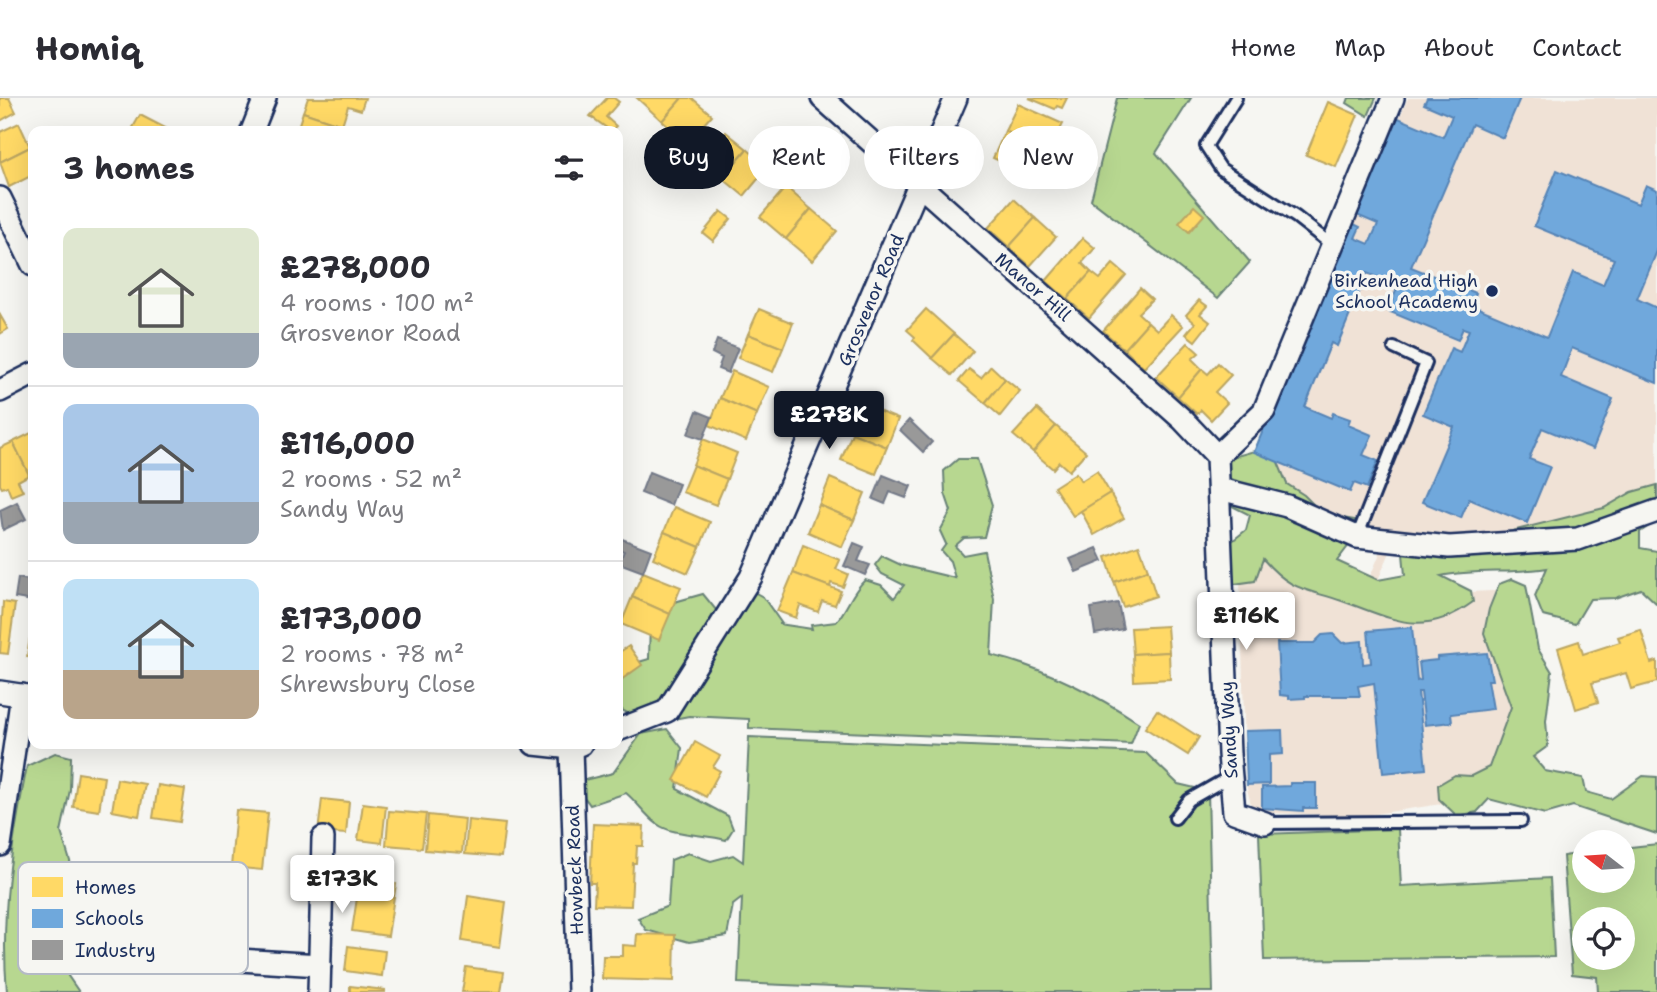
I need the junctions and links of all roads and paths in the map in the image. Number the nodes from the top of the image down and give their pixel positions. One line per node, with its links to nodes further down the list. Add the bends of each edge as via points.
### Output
1 (265, 98): 6 (street)
2 (822, 98): 8 (street, Manor Hill)
3 (956, 98): 7 (street, Grosvenor Road)
4 (1236, 98): 12 (lane, via 1206,146 1221,169)
5 (1393, 98): 12 (street)
6 (254, 126)
7 (945, 126)
8 (864, 136)
9 (919, 189): 23 (street, Grosvenor Road, via 751,578 667,711)
10 (922, 189): 17 (street, Manor Hill, via 1183,420)
11 (0, 198): 13 (street)
12 (1332, 245): 17 (street, via 1264,411)
13 (28, 255)
14 (1394, 348): 20 (lane, via 1426,363)
15 (28, 377): 16 (street)
16 (0, 391)
17 (1217, 456): 18 (street)
18 (1220, 489): 20 (street, via 1287,506); 25 (street, Sandy Way)
19 (1657, 511): 20 (street, via 1578,539 1449,547)
20 (1357, 537)
21 (0, 692): 22 (street)
22 (28, 696): 30 (street)
23 (623, 728)
24 (576, 749): 34 (street, Howbeck Road)
25 (1231, 776): 26 (lane, via 1189,800); 28 (street, Sandy Way, via 1234,812)
26 (1175, 818)
27 (1521, 821): 28 (lane)
28 (1265, 823)
29 (323, 838): 32 (street)
30 (0, 845)
31 (248, 961): 32 (street)
32 (320, 965): 33 (street)
33 (319, 992)
34 (579, 992)

